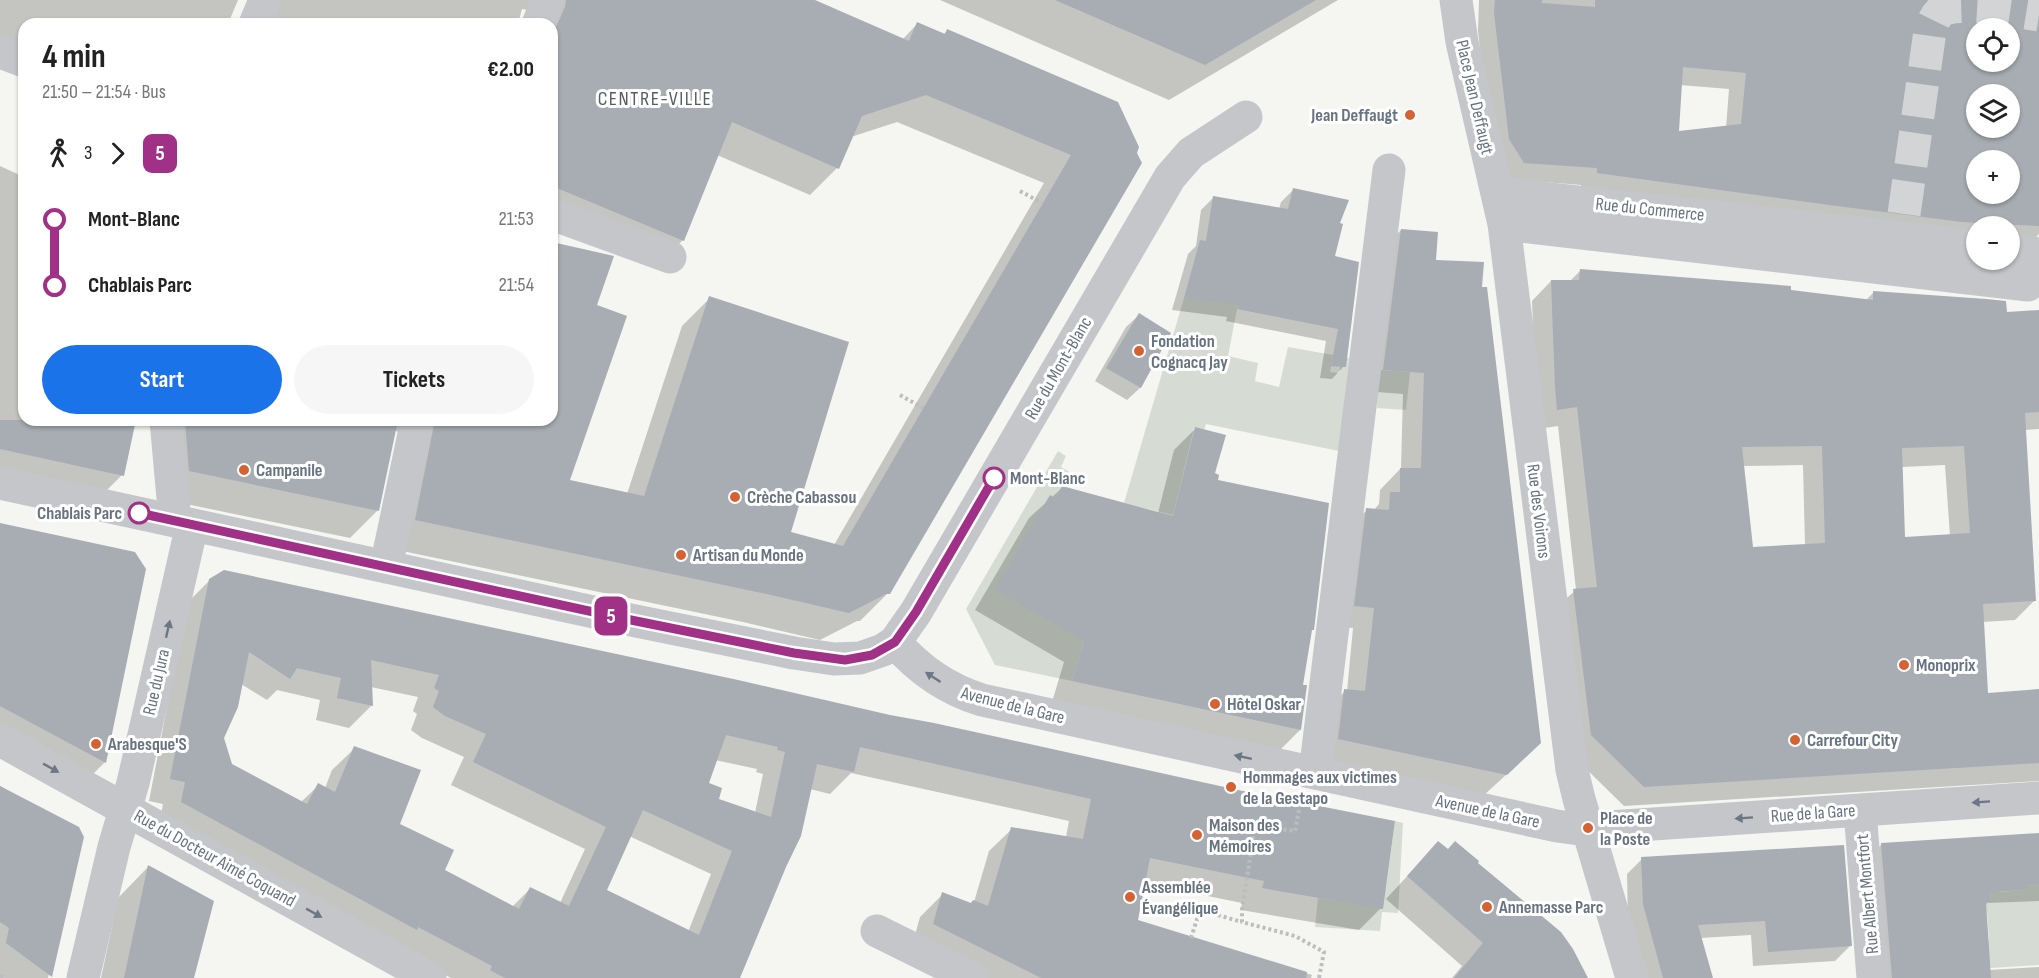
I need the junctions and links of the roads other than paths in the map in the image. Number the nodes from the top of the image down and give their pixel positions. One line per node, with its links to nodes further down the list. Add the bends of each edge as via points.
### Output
1 (265, 0): 4 (street)
2 (548, 0): 5 (street)
3 (1456, 0): 10 (street, Place Jean Deffaugt)
4 (258, 18)
5 (540, 18)
6 (0, 52): 7 (street)
7 (18, 60)
8 (1246, 117): 25 (street, Rue du Mont-Blanc, via 1191,153 1170,177)
9 (1389, 170): 27 (street)
10 (1497, 192): 12 (street, Rue des Voirons); 13 (street, Rue du Commerce)
11 (558, 216): 16 (street)
12 (1504, 224): 17 (street, Rue du Commerce); 31 (street, Rue des Voirons, via 1569,752)
13 (1804, 226): 14 (street, Rue du Commerce, via 1903,226); 17 (street)
14 (1966, 243)
15 (2020, 251): 18 (street, via 2031,252)
16 (670, 257)
17 (1804, 260): 19 (street, Rue du Commerce, via 2028,285)
18 (2039, 261)
19 (2039, 276)
20 (167, 426): 23 (street, Rue du Jura)
21 (416, 426): 24 (street)
22 (0, 483): 23 (street)
23 (184, 523): 24 (street); 29 (street, Rue du Jura, one-way to 23)
24 (386, 567): 25 (street, via 834,659 866,657)
25 (895, 642): 27 (street, Avenue de la Gare, one-way to 25, via 970,696 929,675)
26 (0, 740): 29 (street, Rue du Docteur Aimé Coquand, one-way to 29)
27 (1310, 772): 31 (street, Avenue de la Gare, via 1557,826)
28 (2039, 798): 30 (street, Rue de la Gare, one-way to 30)
29 (125, 808): 33 (street, Rue du Jura); 34 (street, Rue du Docteur Aimé Coquand, one-way to 34)
30 (1860, 810): 31 (street, Rue de la Gare, one-way to 31); 37 (street, Rue Albert Montfort)
31 (1588, 828): 36 (street, Rue des Voirons)
32 (877, 931): 35 (street)
33 (83, 978)
34 (430, 978)
35 (972, 978)
36 (1632, 978)
37 (1874, 978)

